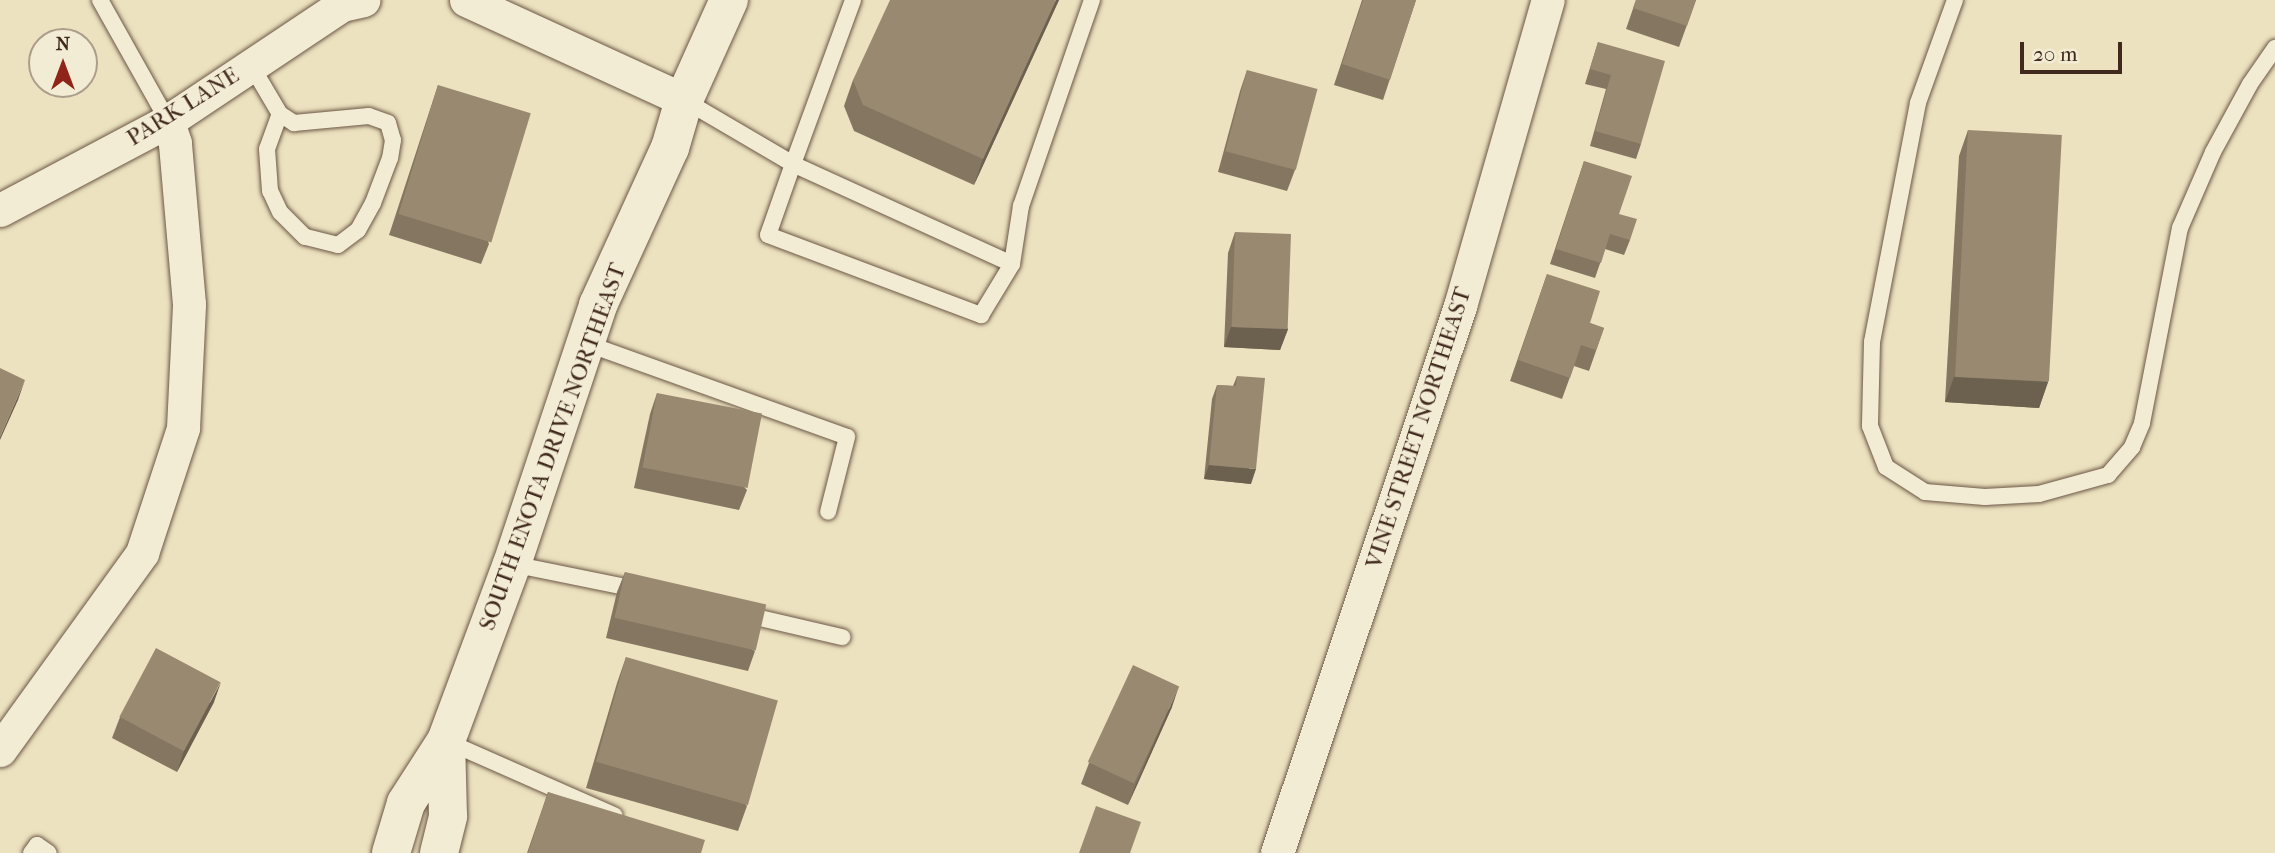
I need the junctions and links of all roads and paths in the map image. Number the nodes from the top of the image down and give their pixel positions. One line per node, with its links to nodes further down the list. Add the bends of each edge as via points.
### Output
1 (100, 0): 13 (lane)
2 (363, 0): 10 (street, PARK LANE, via 342,5)
3 (466, 0): 11 (street)
4 (729, 0): 11 (main road, SOUTH ENOTA DRIVE NORTHEAST)
5 (853, 0): 14 (lane)
6 (1092, 0): 16 (lane, via 1021,206)
7 (1548, 0): 30 (street, VINE STREET NORTHEAST, via 1460,306)
8 (1955, 0): 9 (lane, via 1918,103 1872,342 1870,425 1886,467 1925,492 1984,497 2039,494 2108,475 2132,447 2142,423 2161,306 2180,228 2213,152 2250,83)
9 (2275, 48)
10 (251, 65): 12 (lane); 13 (street, PARK LANE)
11 (684, 100): 14 (lane); 17 (main road, SOUTH ENOTA DRIVE NORTHEAST, via 670,148)
12 (280, 114): 12 (lane, via 267,149 270,191 280,212 305,237 338,245 358,230 373,203 390,158 393,140 388,123 369,116 294,123)
13 (168, 121): 15 (street, PARK LANE); 24 (street, via 175,143 189,304 183,428 142,553)
14 (793, 164): 16 (lane); 16 (lane, via 768,235 981,316)
15 (0, 210)
16 (1012, 264)
17 (585, 343): 18 (lane, via 847,437); 19 (main road, SOUTH ENOTA DRIVE NORTHEAST)
18 (828, 512)
19 (512, 564): 20 (lane); 23 (main road, SOUTH ENOTA DRIVE NORTHEAST)
20 (652, 592)
21 (719, 608): 22 (lane)
22 (842, 637)
23 (446, 741): 25 (lane); 28 (main road, via 406,803); 29 (main road, via 448,816)
24 (0, 750)
25 (628, 821)
26 (31, 853): 27 (lane, via 37,845)
27 (49, 853)
28 (391, 853)
29 (439, 853)
30 (1277, 853)

